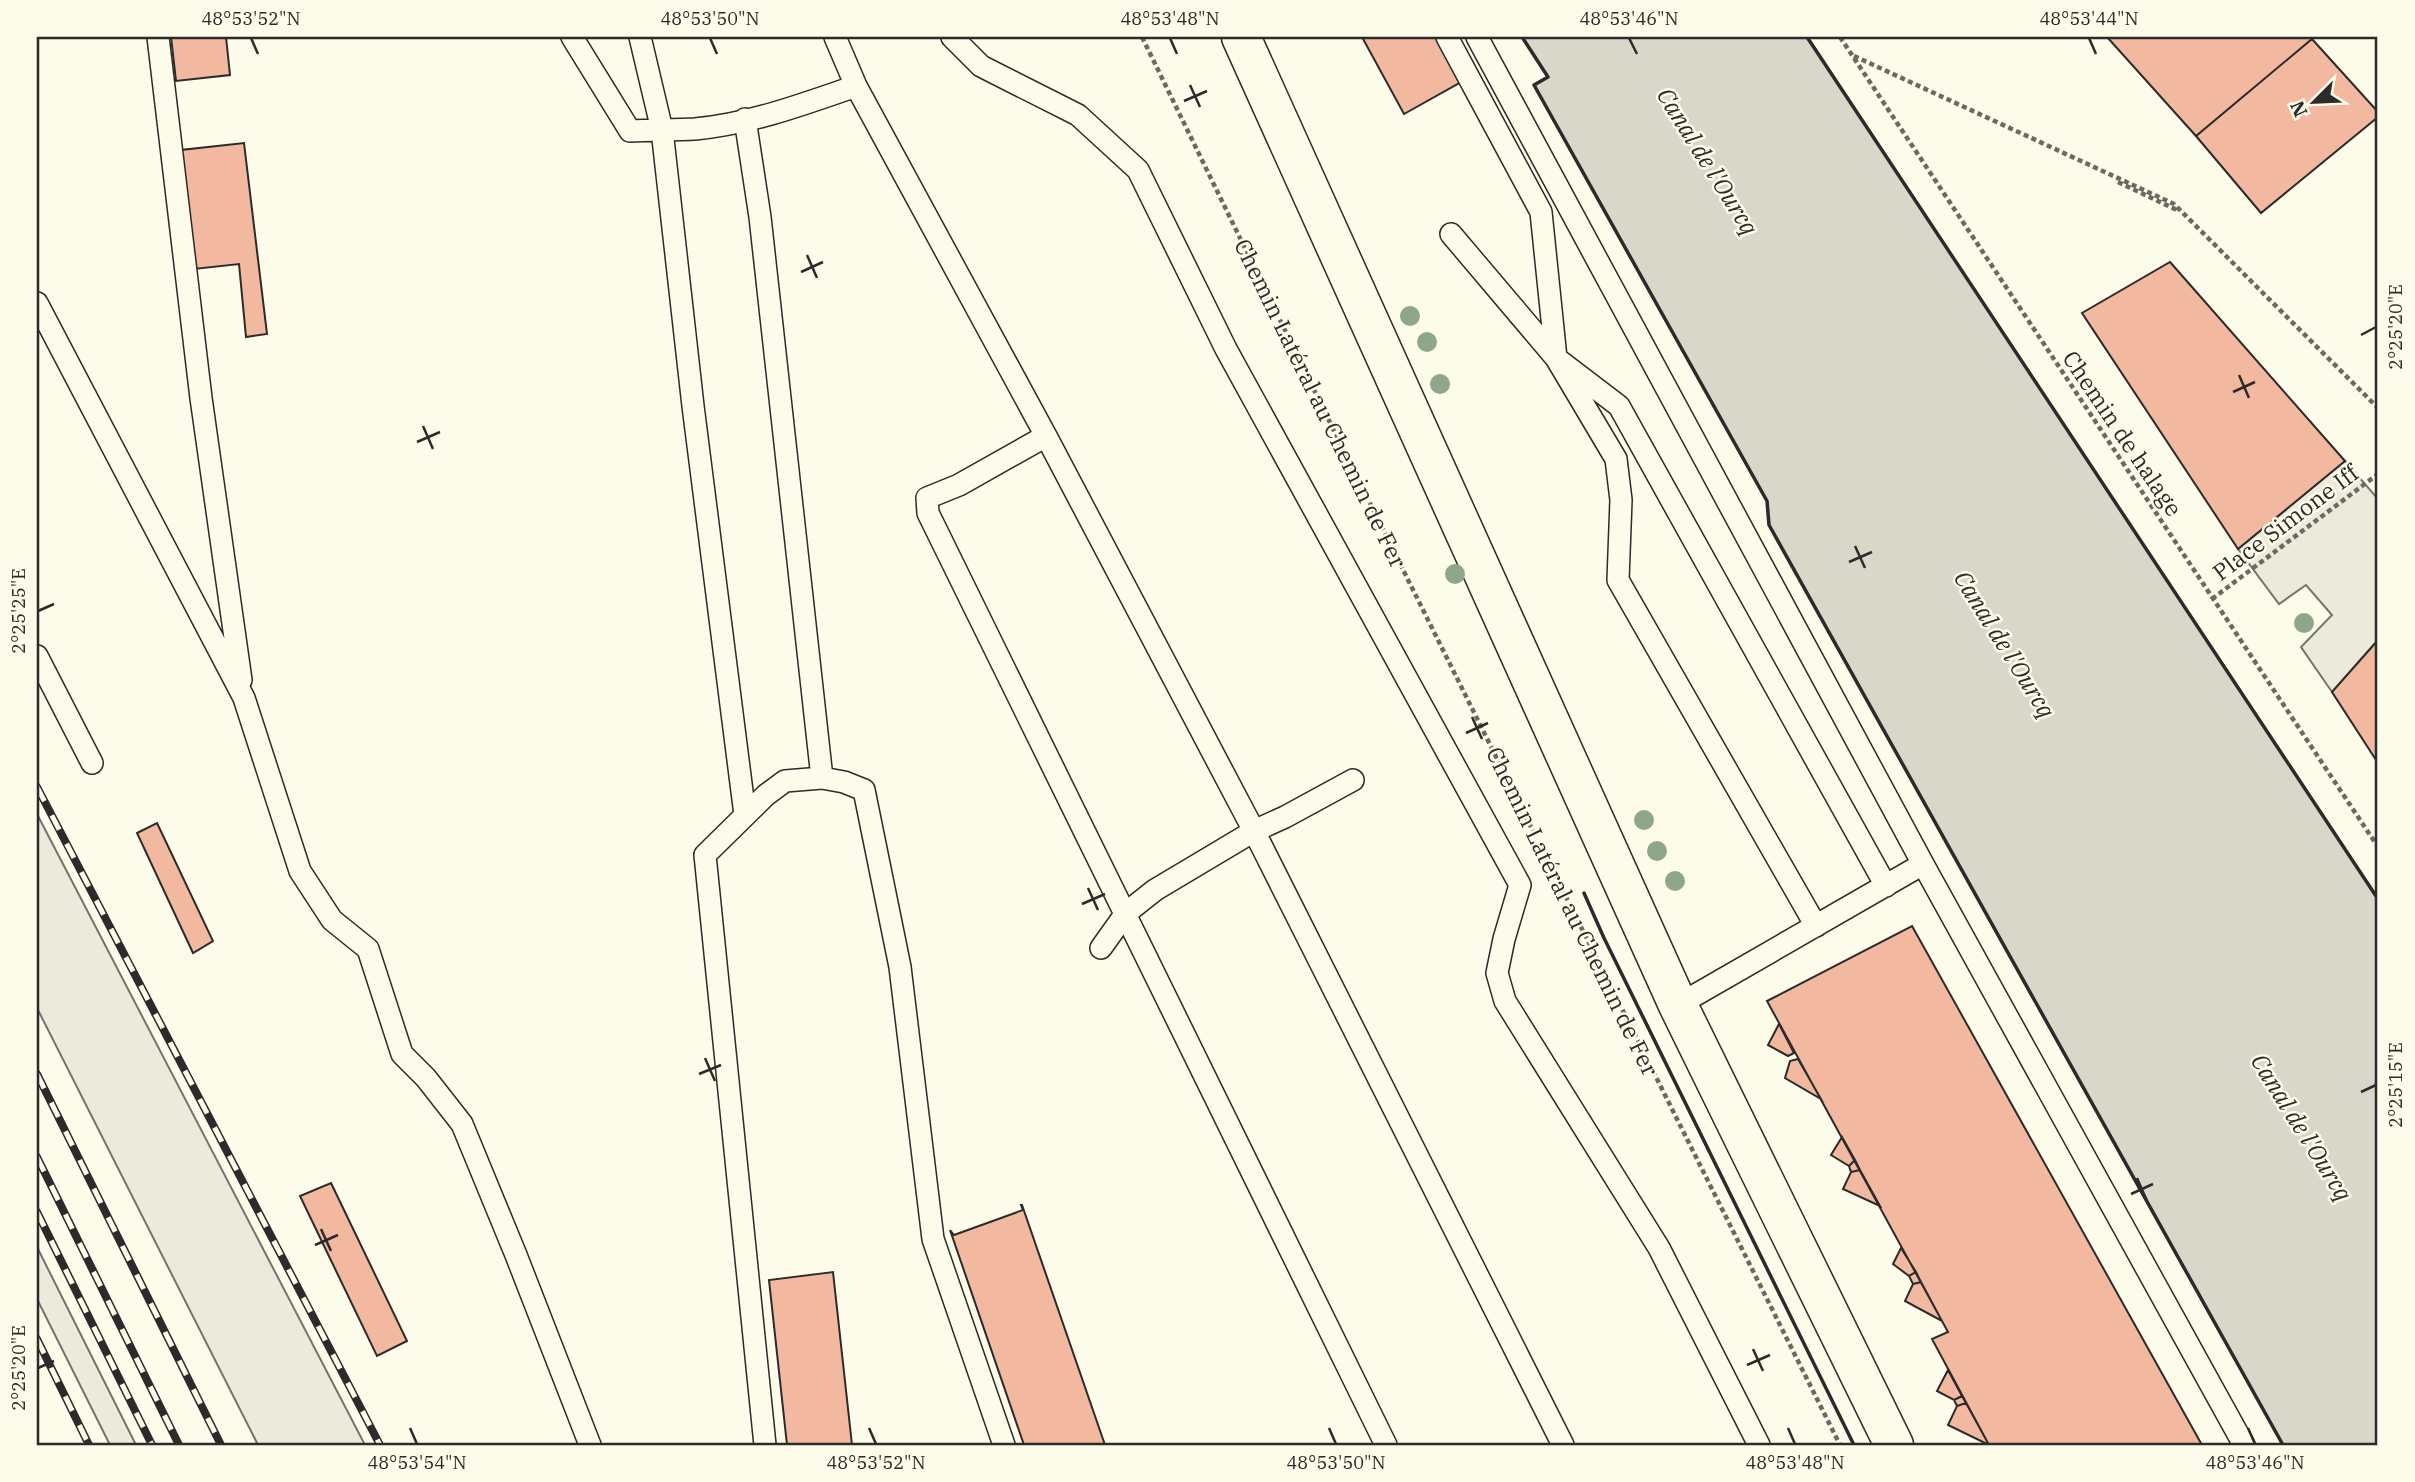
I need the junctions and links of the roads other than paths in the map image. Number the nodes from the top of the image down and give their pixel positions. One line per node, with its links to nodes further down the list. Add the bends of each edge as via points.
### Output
1 (158, 37): 17 (lane, via 201,398)
2 (572, 37): 11 (lane, via 630,131)
3 (640, 37): 11 (lane)
4 (835, 37): 9 (lane)
5 (952, 37): 34 (lane, via 981,66 1078,116 1138,170 1226,349 1520,885 1497,973 1505,1002 1659,1248)
6 (1241, 37): 28 (street)
7 (1447, 37): 14 (lane, via 1541,212)
8 (1477, 37): 23 (lane)
9 (856, 86): 10 (lane); 15 (lane)
10 (745, 119): 11 (lane); 19 (lane, via 760,217)
11 (662, 130): 21 (lane)
12 (1451, 234): 14 (lane)
13 (37, 303): 17 (lane)
14 (1556, 358): 24 (lane, via 1619,406); 26 (lane, via 1616,459 1621,500 1618,580)
15 (1046, 436): 22 (lane); 25 (lane, via 927,498 928,513)
16 (37, 656): 18 (lane)
17 (244, 698): 29 (lane, via 300,871 332,920 368,949 402,1054 462,1124)
18 (93, 763)
19 (822, 778): 21 (lane, via 785,781); 31 (lane, via 864,790 900,967 933,1240)
20 (1353, 780): 22 (lane)
21 (745, 815): 30 (lane, via 705,855)
22 (1254, 831): 25 (lane, via 1173,878); 33 (lane)
23 (1923, 864): 24 (lane); 36 (lane)
24 (1886, 886): 26 (lane)
25 (1126, 913): 27 (lane); 32 (lane)
26 (1816, 926): 28 (lane)
27 (1101, 948)
28 (1678, 1005): 35 (street)
29 (590, 1445)
30 (765, 1445)
31 (1004, 1445)
32 (1386, 1445)
33 (1563, 1445)
34 (1759, 1445)
35 (1894, 1445)
36 (2244, 1445)

